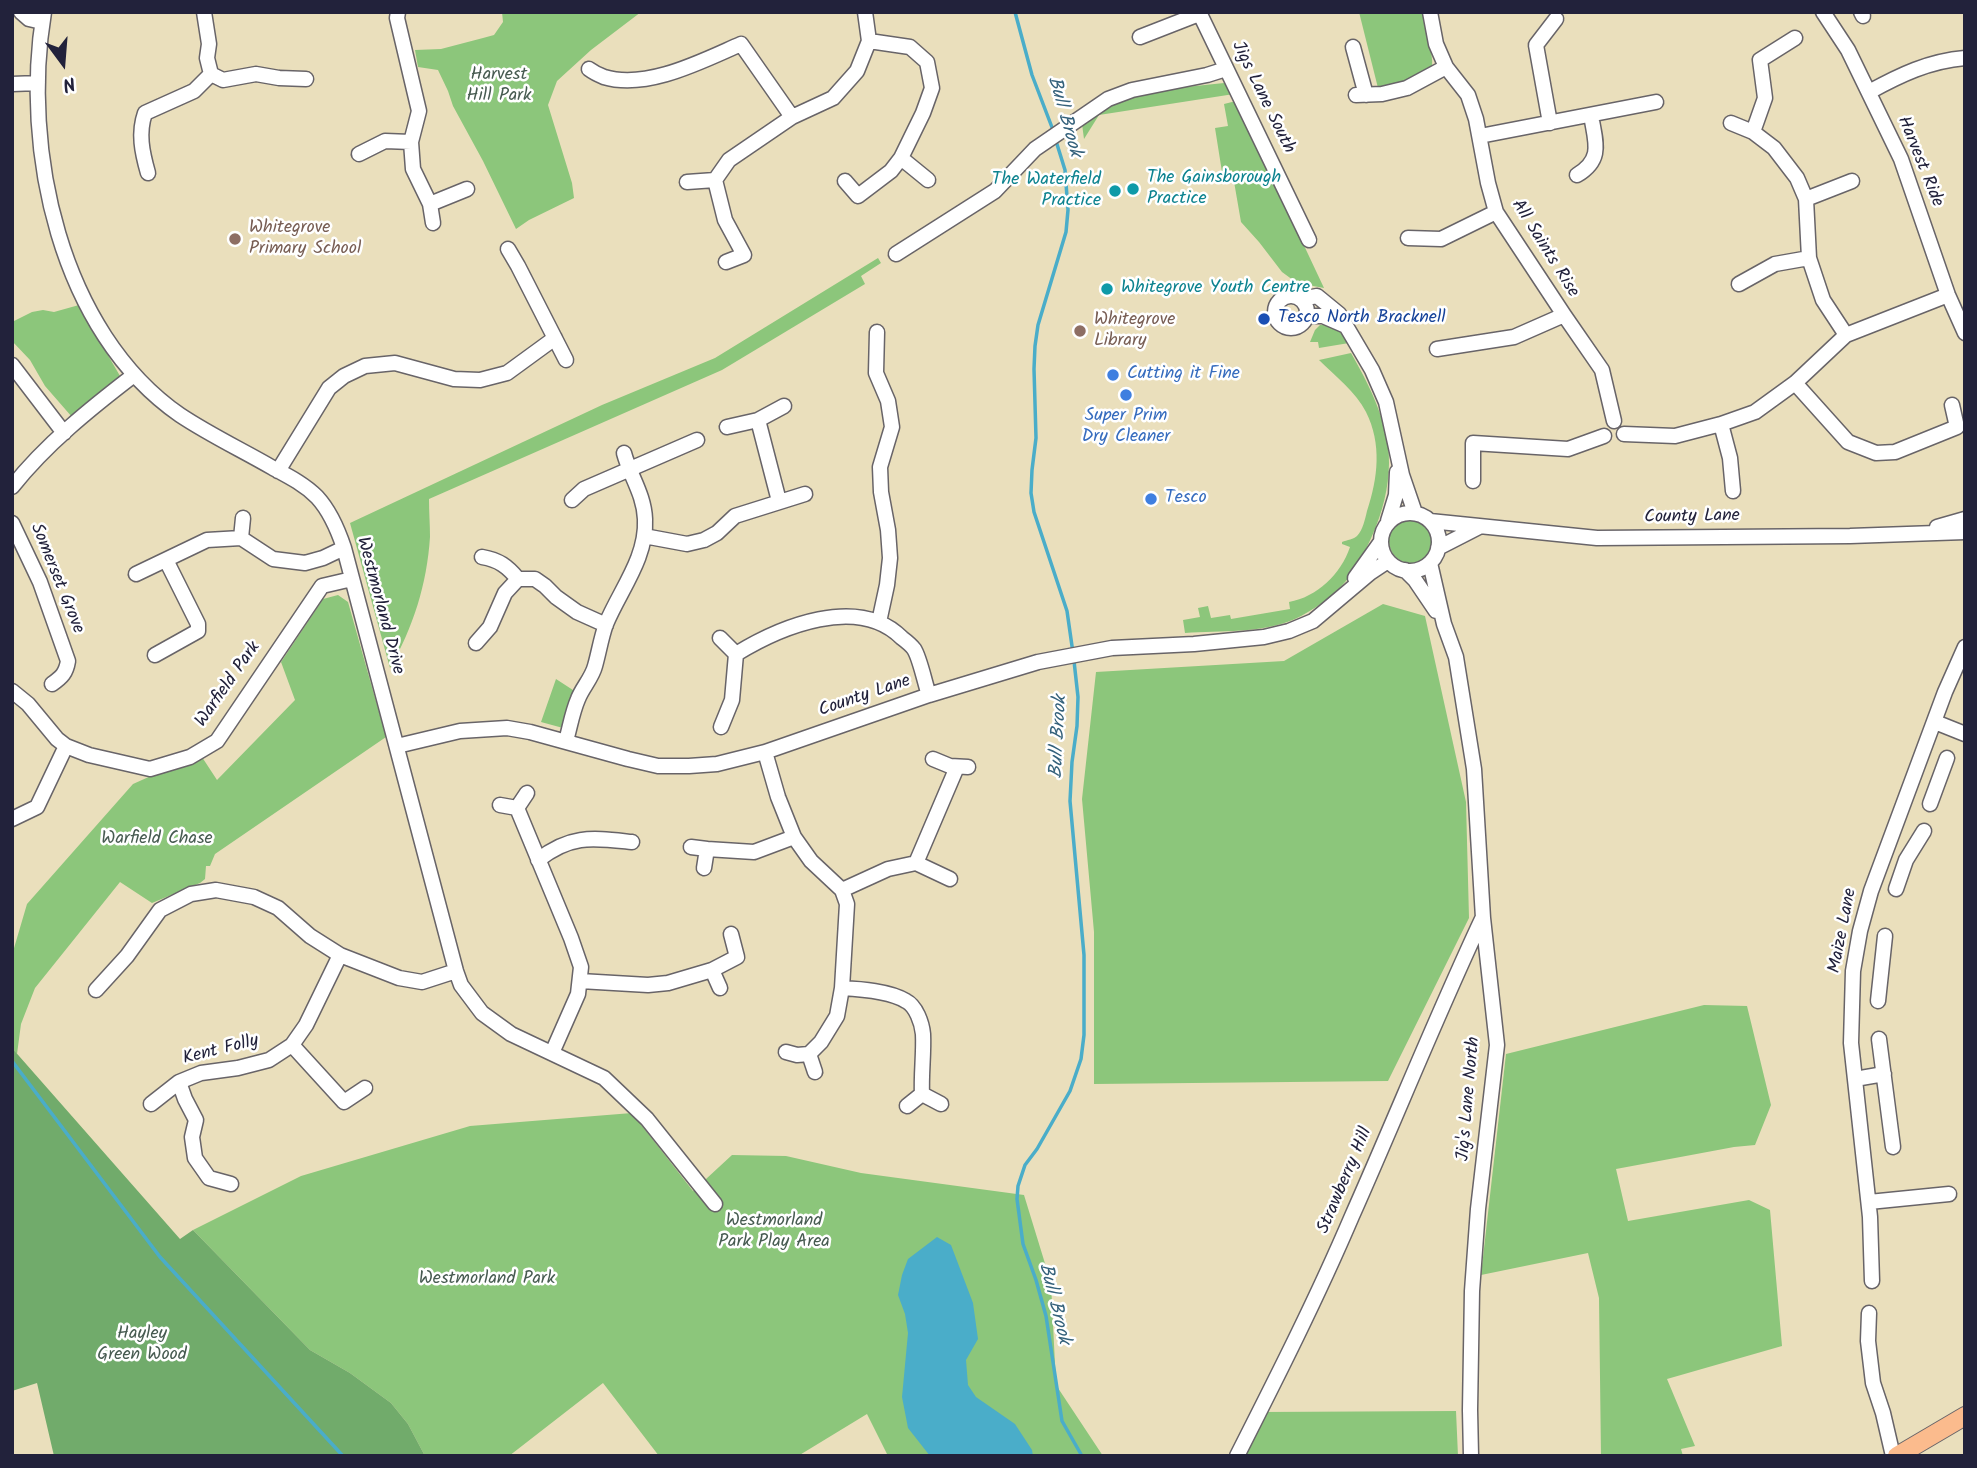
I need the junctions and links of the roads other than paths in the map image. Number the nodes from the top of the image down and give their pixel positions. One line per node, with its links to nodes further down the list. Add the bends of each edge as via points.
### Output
1 (21, 12): 8 (street, via 29,19)
2 (204, 12): 18 (street)
3 (398, 12): 30 (street, via 419,111)
4 (865, 12): 12 (street)
5 (1430, 12): 15 (street, All Saints Rise)
6 (1823, 12): 22 (street, Harvest Ride)
7 (1199, 13): 10 (street); 17 (street, Jigs Lane South)
8 (43, 17): 20 (street, Westmorland Drive)
9 (1556, 19): 26 (street, via 1536,45)
10 (1140, 37)
11 (1795, 38): 28 (street, via 1760,60 1765,98)
12 (869, 41): 25 (street, via 857,71 833,98); 32 (street, via 910,47 927,62 932,88)
13 (1353, 47): 15 (street, via 1361,95 1407,88)
14 (1965, 58): 22 (street, via 1930,64)
15 (1446, 67): 29 (street, All Saints Rise, via 1468,95)
16 (589, 69): 25 (street, via 603,77 645,78 682,71 741,44)
17 (1226, 69): 46 (street, Jigs Lane South); 48 (street, via 1108,99 1035,149 995,191)
18 (211, 74): 19 (street, via 223,80 256,74); 33 (street, via 194,91 145,113 141,146)
19 (306, 79)
20 (38, 82): 21 (street); 64 (street, Westmorland Drive, via 47,183 67,258 100,330)
21 (12, 84)
22 (1869, 92): 52 (street, Harvest Ride, via 1900,159)
23 (1656, 102): 24 (street)
24 (1591, 115): 26 (street); 34 (street, via 1597,153 1589,168)
25 (792, 117): 35 (street, via 729,160)
26 (1550, 123): 29 (street)
27 (1731, 123): 28 (street)
28 (1753, 132): 41 (street, via 1774,148 1797,178)
29 (1480, 136): 43 (street, All Saints Rise)
30 (411, 142): 31 (street, via 385,141); 42 (street, via 413,169)
31 (359, 154)
32 (901, 158): 36 (street); 37 (street, via 858,195)
33 (148, 173)
34 (1577, 175)
35 (715, 180): 39 (street); 50 (street, via 725,220 744,255)
36 (928, 180)
37 (845, 181)
38 (1852, 181): 41 (street)
39 (687, 182)
40 (467, 189): 42 (street)
41 (1806, 199): 49 (street)
42 (430, 204): 44 (street)
43 (1496, 212): 45 (street, via 1441,239); 55 (street, All Saints Rise)
44 (433, 222)
45 (1408, 238)
46 (1310, 240)
47 (508, 249): 60 (street)
48 (896, 254)
49 (1809, 258): 51 (street, via 1775,264); 59 (street, via 1823,300)
50 (726, 262)
51 (1739, 284)
52 (1948, 295): 58 (street, Harvest Ride); 59 (street)
53 (1301, 299): 54 (street); 54 (street, via 1280,300 1275,317 1292,328); 56 (street, via 1317,296)
54 (1307, 316): 56 (street, via 1323,316)
55 (1564, 316): 61 (street, via 1514,337); 69 (street, All Saints Rise, via 1602,370)
56 (1347, 326): 77 (street, via 1386,402)
57 (877, 332): 110 (street, via 876,373 888,401 892,427 880,467 890,558)
58 (1965, 333)
59 (1846, 335): 65 (street)
60 (555, 338): 62 (street); 79 (street, via 507,373 480,380 454,379 395,363 365,366 344,376 329,388)
61 (1437, 349)
62 (566, 360)
63 (12, 365): 72 (street)
64 (134, 375): 72 (street); 79 (street, Westmorland Drive, via 180,415)
65 (1795, 383): 66 (street, via 1848,442 1875,453 1895,452 1957,427); 70 (street, via 1755,412)
66 (1952, 405)
67 (783, 406): 68 (street)
68 (758, 420): 71 (street); 85 (street)
69 (1614, 421): 73 (street, All Saints Rise, via 1623,426); 74 (street, via 1605,427)
70 (1721, 424): 73 (street, via 1675,436); 82 (street)
71 (727, 427)
72 (64, 433): 81 (street)
73 (1624, 434): 74 (street, via 1616,442)
74 (1604, 436): 80 (street, via 1568,449 1473,443)
75 (697, 440): 78 (street)
76 (624, 453): 78 (street)
77 (1398, 457): 86 (street); 89 (street, via 1396,495)
78 (628, 470): 84 (street, via 584,489); 95 (street, via 645,509)
79 (278, 471): 99 (street, Westmorland Drive, via 305,486 326,509)
80 (1473, 481)
81 (12, 487)
82 (1732, 491)
83 (805, 494): 85 (street)
84 (572, 500)
85 (779, 501): 95 (street, via 735,516 704,540 687,544)
86 (1415, 513): 89 (street); 90 (street)
87 (243, 518): 96 (street)
88 (1965, 519): 94 (street, County Lane)
89 (1388, 521): 97 (street)
90 (1430, 521): 92 (street, County Lane); 100 (street, via 1437,531)
91 (12, 523): 98 (street, Somerset Grove)
92 (1481, 526): 94 (street, County Lane, via 1597,538); 100 (street)
93 (1965, 532): 94 (street, County Lane)
94 (1905, 533)
95 (644, 536): 112 (street)
96 (241, 538): 99 (street, via 273,559 306,563); 102 (street, via 207,540)
97 (1380, 543): 103 (street); 109 (street, County Lane)
98 (17, 548): 118 (street, Somerset Grove, via 40,582 68,661 62,677)
99 (344, 548): 107 (street, Westmorland Drive)
100 (1438, 548): 104 (street)
101 (482, 558): 108 (street, via 497,560)
102 (166, 560): 106 (street); 117 (street, via 198,631)
103 (1388, 561): 105 (street); 109 (street, County Lane)
104 (1430, 563): 105 (street, via 1418,570); 111 (street, Jig's Lane North)
105 (1405, 570): 111 (street, Jig's Lane North)
106 (136, 574)
107 (352, 579): 125 (street, Warfield Park, via 322,586 217,741 190,757 150,769); 126 (street, Westmorland Drive)
108 (518, 579): 112 (street, via 534,579 577,612); 114 (street)
109 (1339, 598): 120 (street, County Lane, via 1313,621 1265,637 1092,651)
110 (879, 622): 116 (street, via 833,617 794,625); 120 (street, via 914,649)
111 (1444, 624): 148 (street, Jig's Lane North, via 1456,657 1474,769)
112 (606, 625): 124 (street, via 595,669 578,698)
113 (720, 638): 116 (street)
114 (476, 643)
115 (1965, 646): 121 (street, Maize Lane)
116 (736, 654): 122 (street, via 732,700)
117 (155, 655)
118 (52, 684)
119 (12, 691): 125 (street)
120 (929, 695): 127 (street, County Lane)
121 (1935, 722): 123 (street); 130 (street, Maize Lane)
122 (721, 727)
123 (1965, 734)
124 (566, 741): 126 (street, County Lane, via 507,728 460,731); 127 (street, County Lane, via 658,766 717,764)
125 (66, 746): 136 (street, via 37,807)
126 (397, 746): 153 (street, Westmorland Drive)
127 (765, 752): 138 (street)
128 (1947, 758): 131 (street)
129 (933, 759): 143 (street, via 963,767 935,815)
130 (1914, 775): 131 (street); 140 (street, Maize Lane)
131 (1936, 784): 133 (street)
132 (527, 793): 135 (street)
133 (1930, 804)
134 (500, 805): 135 (street)
135 (517, 808): 141 (street)
136 (12, 819)
137 (1924, 831): 142 (street)
138 (794, 837): 144 (street, via 754,852 699,848); 147 (street, via 811,861)
139 (632, 842): 141 (street, via 569,842)
140 (1886, 852): 142 (street); 154 (street, Maize Lane, via 1871,891)
141 (538, 860): 156 (street, via 577,954)
142 (1906, 860): 146 (street)
143 (916, 863): 145 (street); 147 (street, via 888,869)
144 (704, 868)
145 (950, 880)
146 (1896, 889)
147 (842, 890): 158 (street, via 847,904)
148 (1483, 918): 183 (street, Strawberry Hill, via 1304,1323); 184 (street, Jig's Lane North, via 1497,1045 1472,1291)
149 (731, 934): 152 (street, via 737,957)
150 (1885, 936): 155 (street)
151 (340, 955): 153 (street, via 422,982); 159 (street, via 278,908 254,897 216,890 191,894 160,910); 162 (street, Kent Folly)
152 (712, 970): 156 (street, via 648,985); 157 (street)
153 (456, 971): 163 (street, Westmorland Drive, via 482,1013 511,1034)
154 (1853, 971): 155 (street); 168 (street, Maize Lane)
155 (1881, 974): 160 (street)
156 (580, 981): 163 (street)
157 (720, 988)
158 (842, 988): 165 (street, via 837,1016); 171 (street, via 908,1001 923,1032)
159 (96, 990)
160 (1878, 1001)
161 (1879, 1039): 167 (street)
162 (292, 1045): 169 (street, Kent Folly, via 269,1060 201,1073); 170 (street, via 345,1108)
163 (552, 1052): 179 (street, Westmorland Drive, via 604,1078 639,1109)
164 (786, 1052): 165 (street)
165 (809, 1054): 166 (street)
166 (814, 1072)
167 (1884, 1074): 168 (street); 175 (street)
168 (1855, 1079): 178 (street, Maize Lane)
169 (179, 1082): 172 (street, Kent Folly); 176 (street, Kent Folly, via 196,1120 192,1136 195,1158 209,1178)
170 (365, 1088)
171 (922, 1094): 173 (street); 174 (street)
172 (151, 1104)
173 (941, 1104)
174 (907, 1106)
175 (1893, 1147)
176 (231, 1184)
177 (1949, 1194): 178 (street)
178 (1869, 1202): 180 (street, Maize Lane)
179 (715, 1204)
180 (1872, 1281)
181 (1869, 1313): 185 (street, via 1873,1382)
182 (1965, 1416): 185 (main road)
183 (1237, 1456)
184 (1471, 1456)
185 (1895, 1456)

